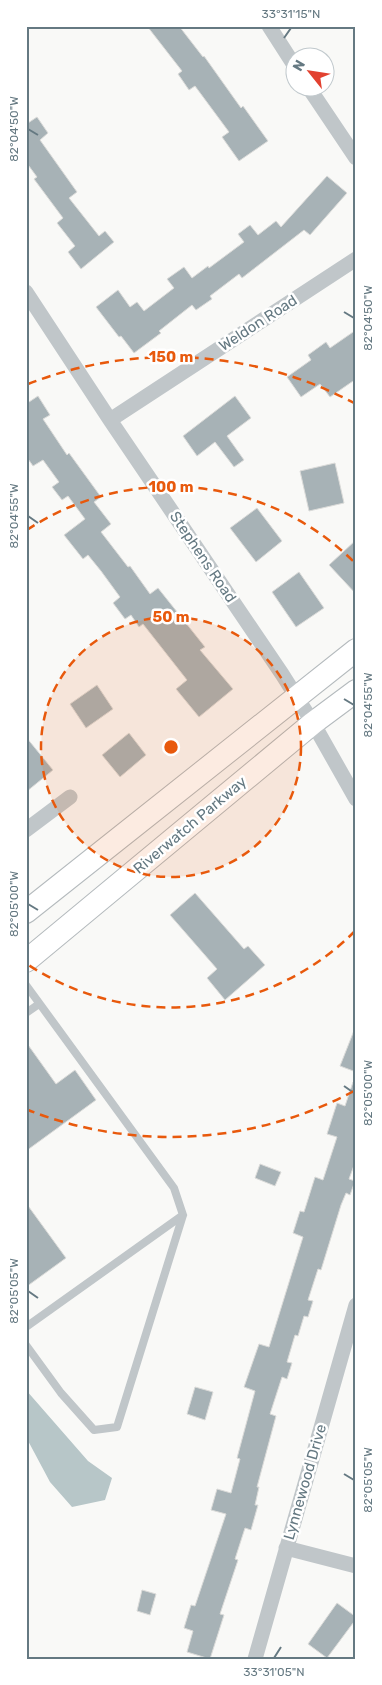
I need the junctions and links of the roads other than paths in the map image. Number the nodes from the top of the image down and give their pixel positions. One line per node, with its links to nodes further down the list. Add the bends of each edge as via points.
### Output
1 (269, 26): 2 (street)
2 (284, 49)
3 (316, 98): 4 (street)
4 (356, 158)
5 (356, 259): 7 (street, Weldon Road)
6 (26, 292): 7 (street, Stephens Road)
7 (110, 420): 10 (street, Stephens Road)
8 (356, 650): 10 (main road)
9 (356, 691): 11 (main road, Riverwatch Parkway)
10 (296, 696): 11 (street, Stephens Road); 15 (main road)
11 (313, 724): 13 (street, Stephens Road); 16 (main road, Riverwatch Parkway)
12 (70, 797): 14 (street)
13 (356, 799)
14 (26, 830)
15 (26, 912)
16 (26, 961)
17 (26, 985): 18 (lane)
18 (39, 1004): 19 (lane); 20 (lane, via 174,1188)
19 (26, 1013)
20 (183, 1215): 22 (lane); 23 (lane, via 117,1427 94,1430 61,1393)
21 (356, 1305): 24 (street, Lynnewood Drive)
22 (26, 1327)
23 (26, 1345)
24 (286, 1548): 25 (street); 26 (street, Lynnewood Drive)
25 (356, 1566)
26 (255, 1659)

